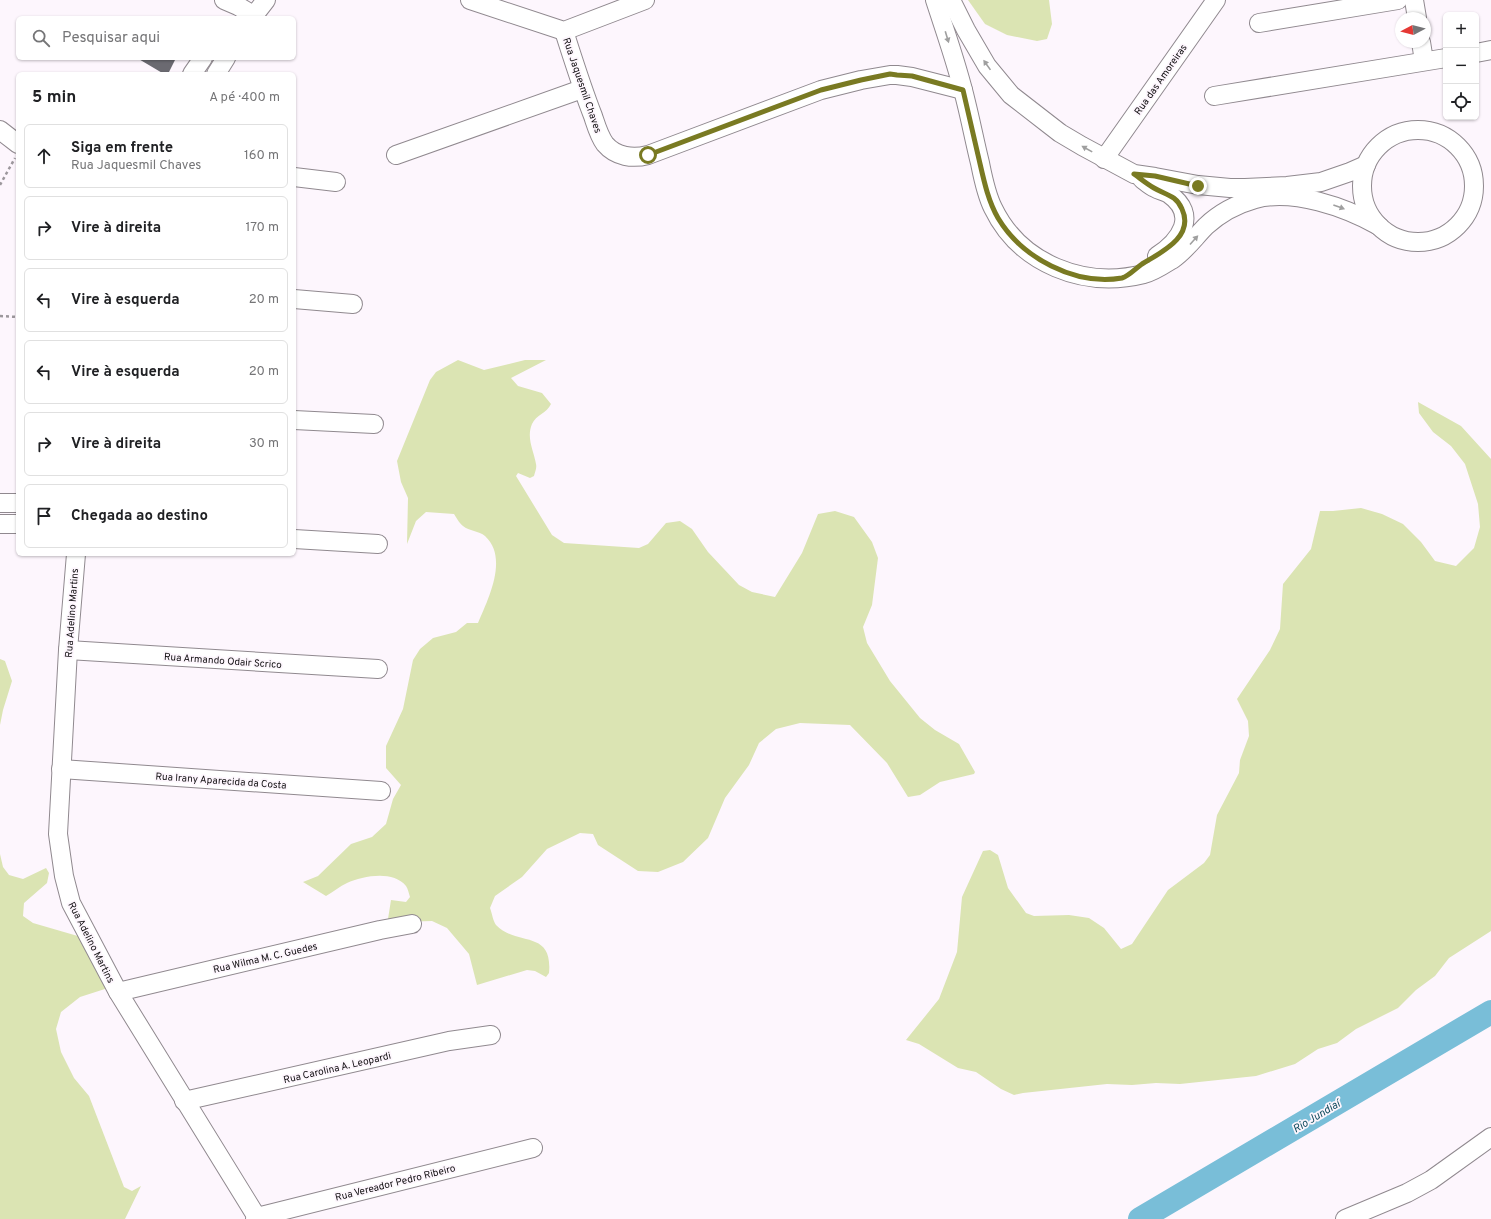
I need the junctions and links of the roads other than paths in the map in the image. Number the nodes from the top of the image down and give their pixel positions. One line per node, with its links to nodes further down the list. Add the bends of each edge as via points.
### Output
1 (266, 0): 12 (street)
2 (470, 0): 14 (street)
3 (646, 0): 14 (street)
4 (935, 0): 25 (street, one-way to 25)
5 (951, 0): 30 (street, one-way to 5, via 1060,133 1011,95 987,66)
6 (1216, 0): 30 (street, Rua das Amoreiras)
7 (1398, 0): 13 (street)
8 (1414, 0): 10 (street)
9 (234, 6): 11 (street)
10 (1416, 12)
11 (251, 16)
12 (254, 16)
13 (1259, 23)
14 (564, 31): 24 (street, Rua Jaquesmil Chaves)
15 (1422, 48): 21 (street)
16 (1491, 50): 17 (street)
17 (1479, 52)
18 (1443, 58): 21 (street)
19 (202, 60): 22 (street)
20 (225, 60): 23 (street)
21 (1424, 61): 26 (street)
22 (193, 72)
23 (217, 72)
24 (582, 89): 25 (street, Rua Jaquesmil Chaves, via 601,139 612,151 634,157 648,155 821,90 890,74 912,76); 29 (street)
25 (963, 90): 36 (street, via 984,182 992,206 1008,231 1028,252 1054,267 1084,277)
26 (1214, 96)
27 (0, 130): 28 (street)
28 (16, 142)
29 (396, 155)
30 (1104, 159): 32 (street)
31 (1366, 165): 32 (street, via 1321,182 1238,188 1198,186); 35 (street, via 1363,175 1363,197); 35 (street, via 1371,155 1386,139 1401,132 1428,130 1457,146 1464,154 1472,174 1473,190 1469,207 1458,225 1449,232 1434,239 1418,242 1397,238)
32 (1134, 174): 36 (street, via 1176,200 1184,220 1181,234 1167,250)
33 (296, 178): 34 (street)
34 (336, 182)
35 (1379, 226): 36 (street, one-way to 35, via 1146,274 1173,259 1184,251 1207,225 1233,207 1257,199 1285,197 1332,204)
36 (1124, 277)
37 (296, 299): 38 (street)
38 (353, 304)
39 (296, 420): 40 (street)
40 (374, 424)
41 (16, 502): 42 (street)
42 (0, 503)
43 (0, 524): 44 (street)
44 (16, 524)
45 (296, 539): 46 (street)
46 (378, 544)
47 (76, 556): 48 (street, Rua Adelino Martins)
48 (68, 650): 49 (street, Rua Armando Odair Scrico); 50 (street, Rua Adelino Martins)
49 (378, 669)
50 (61, 769): 51 (street, Rua Irany Aparecida da Costa); 53 (street, Rua Adelino Martins, via 58,834 64,876 71,903)
51 (381, 791)
52 (412, 924): 53 (street, Rua Wilma M. C. Guedes)
53 (118, 992): 55 (street, Rua Adelino Martins)
54 (491, 1035): 55 (street, Rua Carolina A. Leopardi)
55 (184, 1101): 58 (street, Rua Adelino Martins)
56 (1491, 1137): 59 (street, via 1431,1180)
57 (533, 1148): 58 (street, Rua Vereador Pedro Ribeiro)
58 (257, 1218)
59 (1345, 1219)

